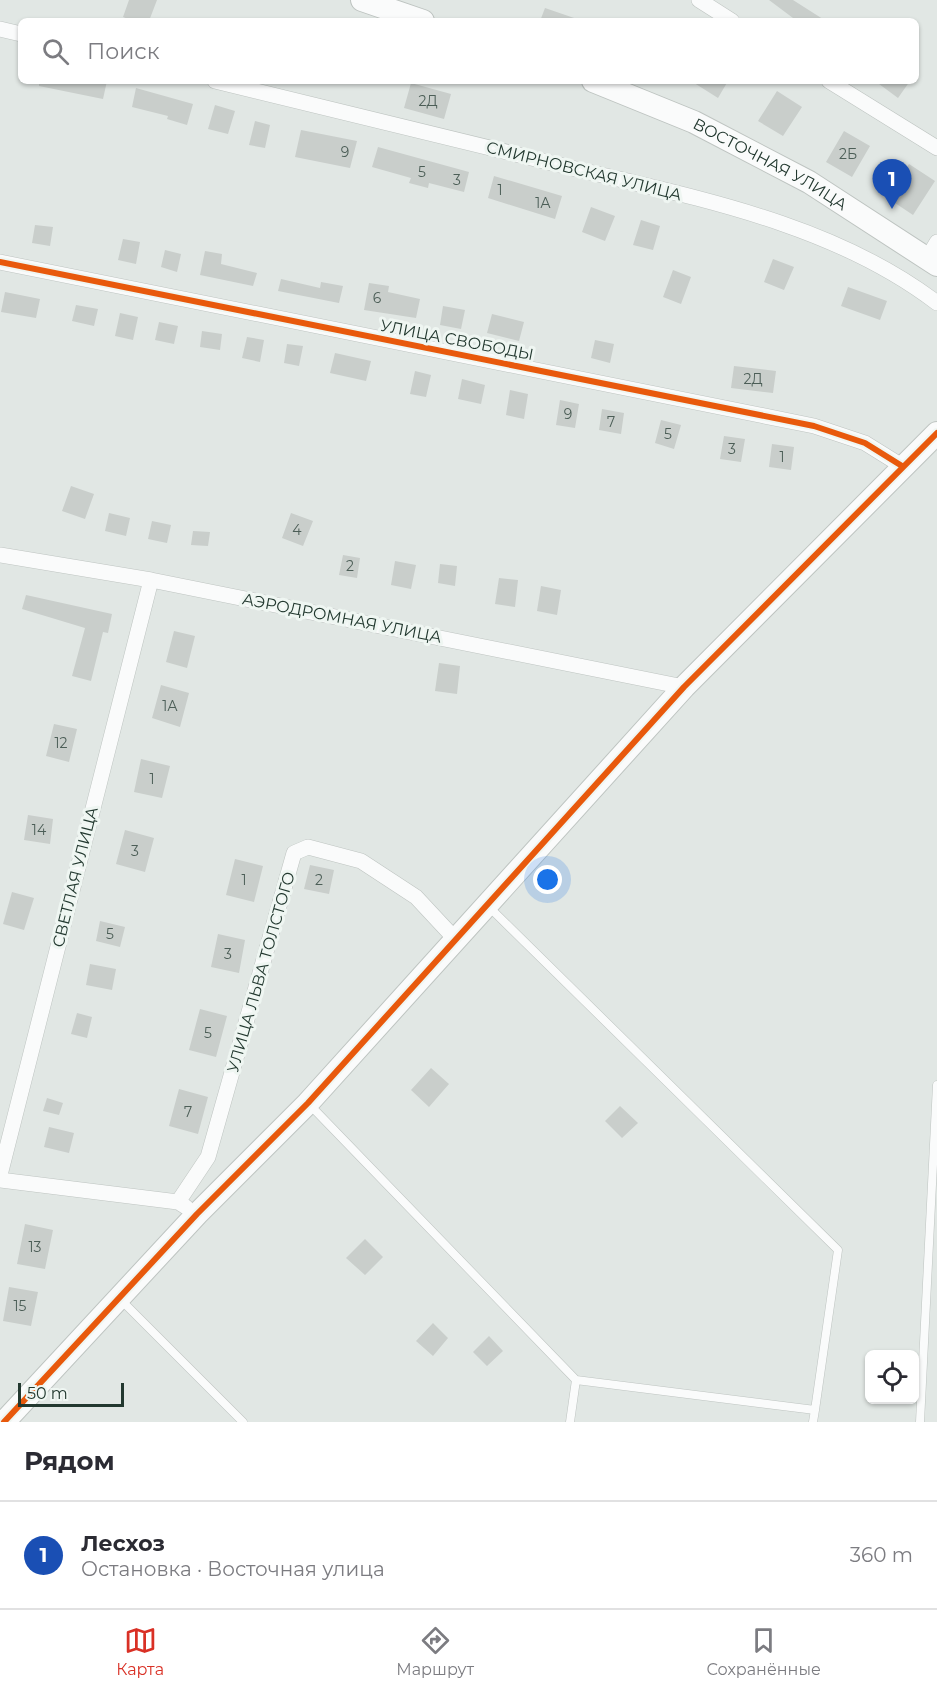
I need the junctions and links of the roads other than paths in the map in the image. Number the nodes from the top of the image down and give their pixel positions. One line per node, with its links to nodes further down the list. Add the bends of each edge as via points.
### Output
1 (362, 0): 3 (street)
2 (699, 0): 4 (street)
3 (414, 18)
4 (727, 18)
5 (0, 28): 6 (street)
6 (18, 33)
7 (227, 84): 13 (street, СМИРНОВСКАЯ УЛИЦА, via 739,209 827,241 912,283)
8 (600, 84): 11 (street, ВОСТОЧНАЯ УЛИЦА, via 694,123)
9 (834, 84): 10 (street)
10 (937, 148)
11 (934, 255)
12 (0, 262): 15 (street, УЛИЦА СВОБОДЫ, via 814,426 865,443)
13 (937, 303)
14 (937, 433): 15 (street)
15 (902, 466): 18 (street)
16 (0, 555): 17 (street, АЭРОДРОМНАЯ УЛИЦА)
17 (151, 580): 18 (street, АЭРОДРОМНАЯ УЛИЦА); 23 (street, СВЕТЛАЯ УЛИЦА)
18 (684, 687): 19 (street)
19 (488, 906): 20 (street); 28 (lane, via 838,1250)
20 (457, 941): 22 (street); 25 (street, УЛИЦА ЛЬВА ТОЛСТОГО, via 416,897 361,861 308,847 294,853 208,1157)
21 (937, 1085): 33 (lane)
22 (308, 1103): 25 (street); 27 (lane)
23 (0, 1175)
24 (0, 1180): 25 (street)
25 (188, 1208): 26 (street)
26 (119, 1298): 29 (street); 30 (lane)
27 (576, 1380): 28 (lane); 31 (lane)
28 (815, 1410): 32 (lane)
29 (4, 1422)
30 (243, 1422)
31 (570, 1422)
32 (813, 1422)
33 (920, 1422)

